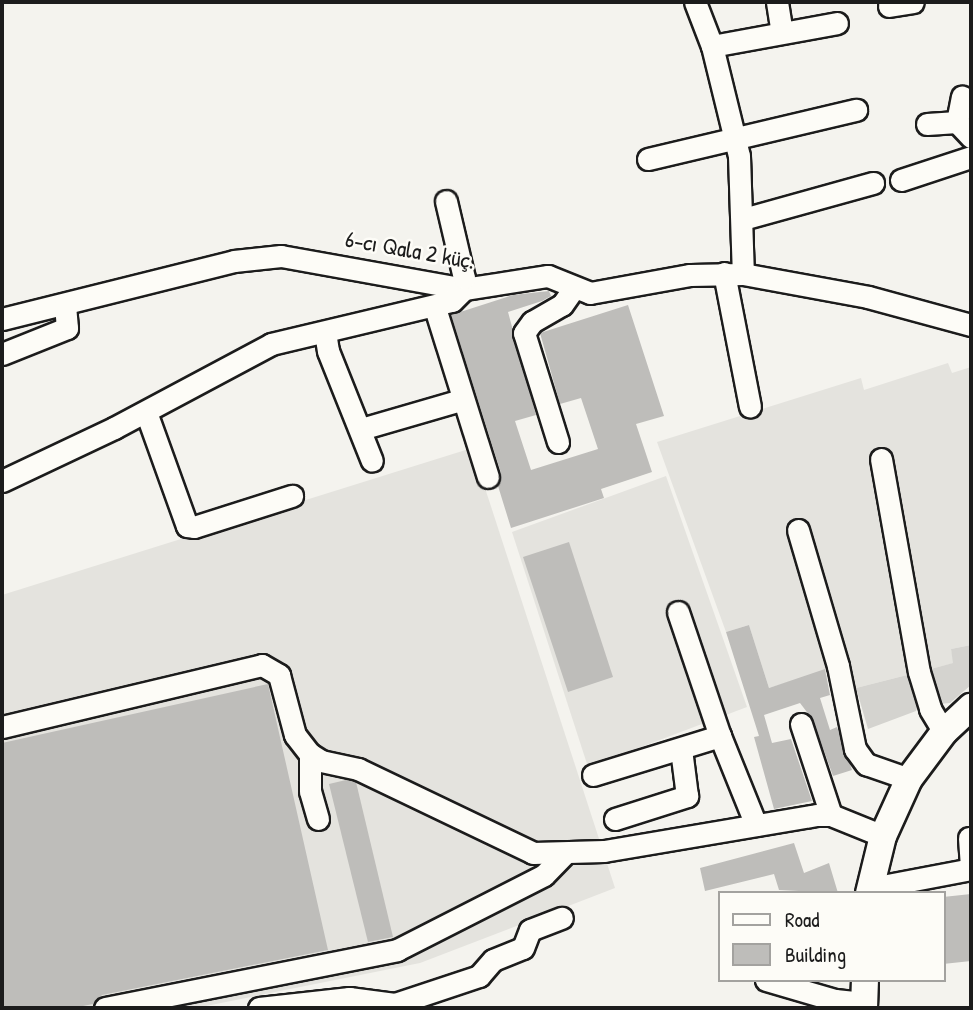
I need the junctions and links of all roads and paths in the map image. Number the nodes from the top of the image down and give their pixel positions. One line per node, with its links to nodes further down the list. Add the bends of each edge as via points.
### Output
1 (695, 2): 7 (street)
2 (777, 2): 6 (street)
3 (913, 2): 4 (street)
4 (889, 6)
5 (837, 23): 6 (street)
6 (782, 32): 7 (street)
7 (712, 47): 12 (street)
8 (962, 96): 11 (street)
9 (856, 110): 12 (street)
10 (928, 124): 11 (street)
11 (964, 130)
12 (736, 138): 14 (street); 18 (street)
13 (971, 157): 15 (street)
14 (648, 159)
15 (901, 180)
16 (873, 183): 18 (street)
17 (446, 201): 21 (street)
18 (743, 219): 19 (street)
19 (734, 274): 20 (street, 6-cı Qala 2 küç., via 663,278 590,293); 25 (street, 6-cı Qala 2 küç., via 868,297); 29 (street)
20 (574, 288): 21 (street, 6-cı Qala 2 küç., via 548,276); 32 (street, via 562,306 532,322 524,333)
21 (464, 289): 22 (street, 6-cı Qala 2 küç., via 382,271 264,256); 23 (street)
22 (65, 304): 24 (street, 6-cı Qala 2 küç.); 27 (street, via 67,328)
23 (435, 308): 26 (street); 28 (street)
24 (2, 319)
25 (971, 325)
26 (325, 332): 30 (street, via 286,339 248,354); 31 (street, via 328,351)
27 (2, 354)
28 (461, 400): 31 (street); 35 (street)
29 (750, 407)
30 (146, 412): 36 (street); 37 (street, via 187,526)
31 (361, 429): 34 (street)
32 (558, 442)
33 (881, 459): 44 (street, via 919,672 930,709)
34 (372, 460)
35 (488, 477)
36 (2, 481)
37 (292, 496)
38 (798, 530): 49 (street, via 838,666 855,749 866,764)
39 (678, 612): 45 (street)
40 (971, 707): 44 (main road)
41 (971, 722): 58 (main road, via 919,785 894,838)
42 (801, 723): 50 (street)
43 (2, 727): 47 (street, via 262,665 279,675 295,735)
44 (944, 732): 49 (main road)
45 (720, 736): 46 (street); 53 (street)
46 (681, 749): 48 (street); 52 (street, via 687,796)
47 (310, 754): 51 (street, via 310,791); 56 (street, via 320,761 358,769 514,847)
48 (593, 775)
49 (909, 779): 54 (main road)
50 (831, 815): 53 (street); 54 (street)
51 (318, 819)
52 (615, 819)
53 (755, 825): 56 (street)
54 (883, 836): 58 (main road)
55 (969, 838): 57 (street)
56 (563, 855): 63 (street, via 544,875 397,950)
57 (971, 868): 58 (street)
58 (877, 890)
59 (562, 918): 62 (street, via 530,930 523,948 493,960 480,976 396,1004)
60 (773, 982): 61 (street, via 835,1000)
61 (869, 996)
62 (371, 1006): 64 (street, via 349,998)
63 (105, 1008)
64 (258, 1008)

